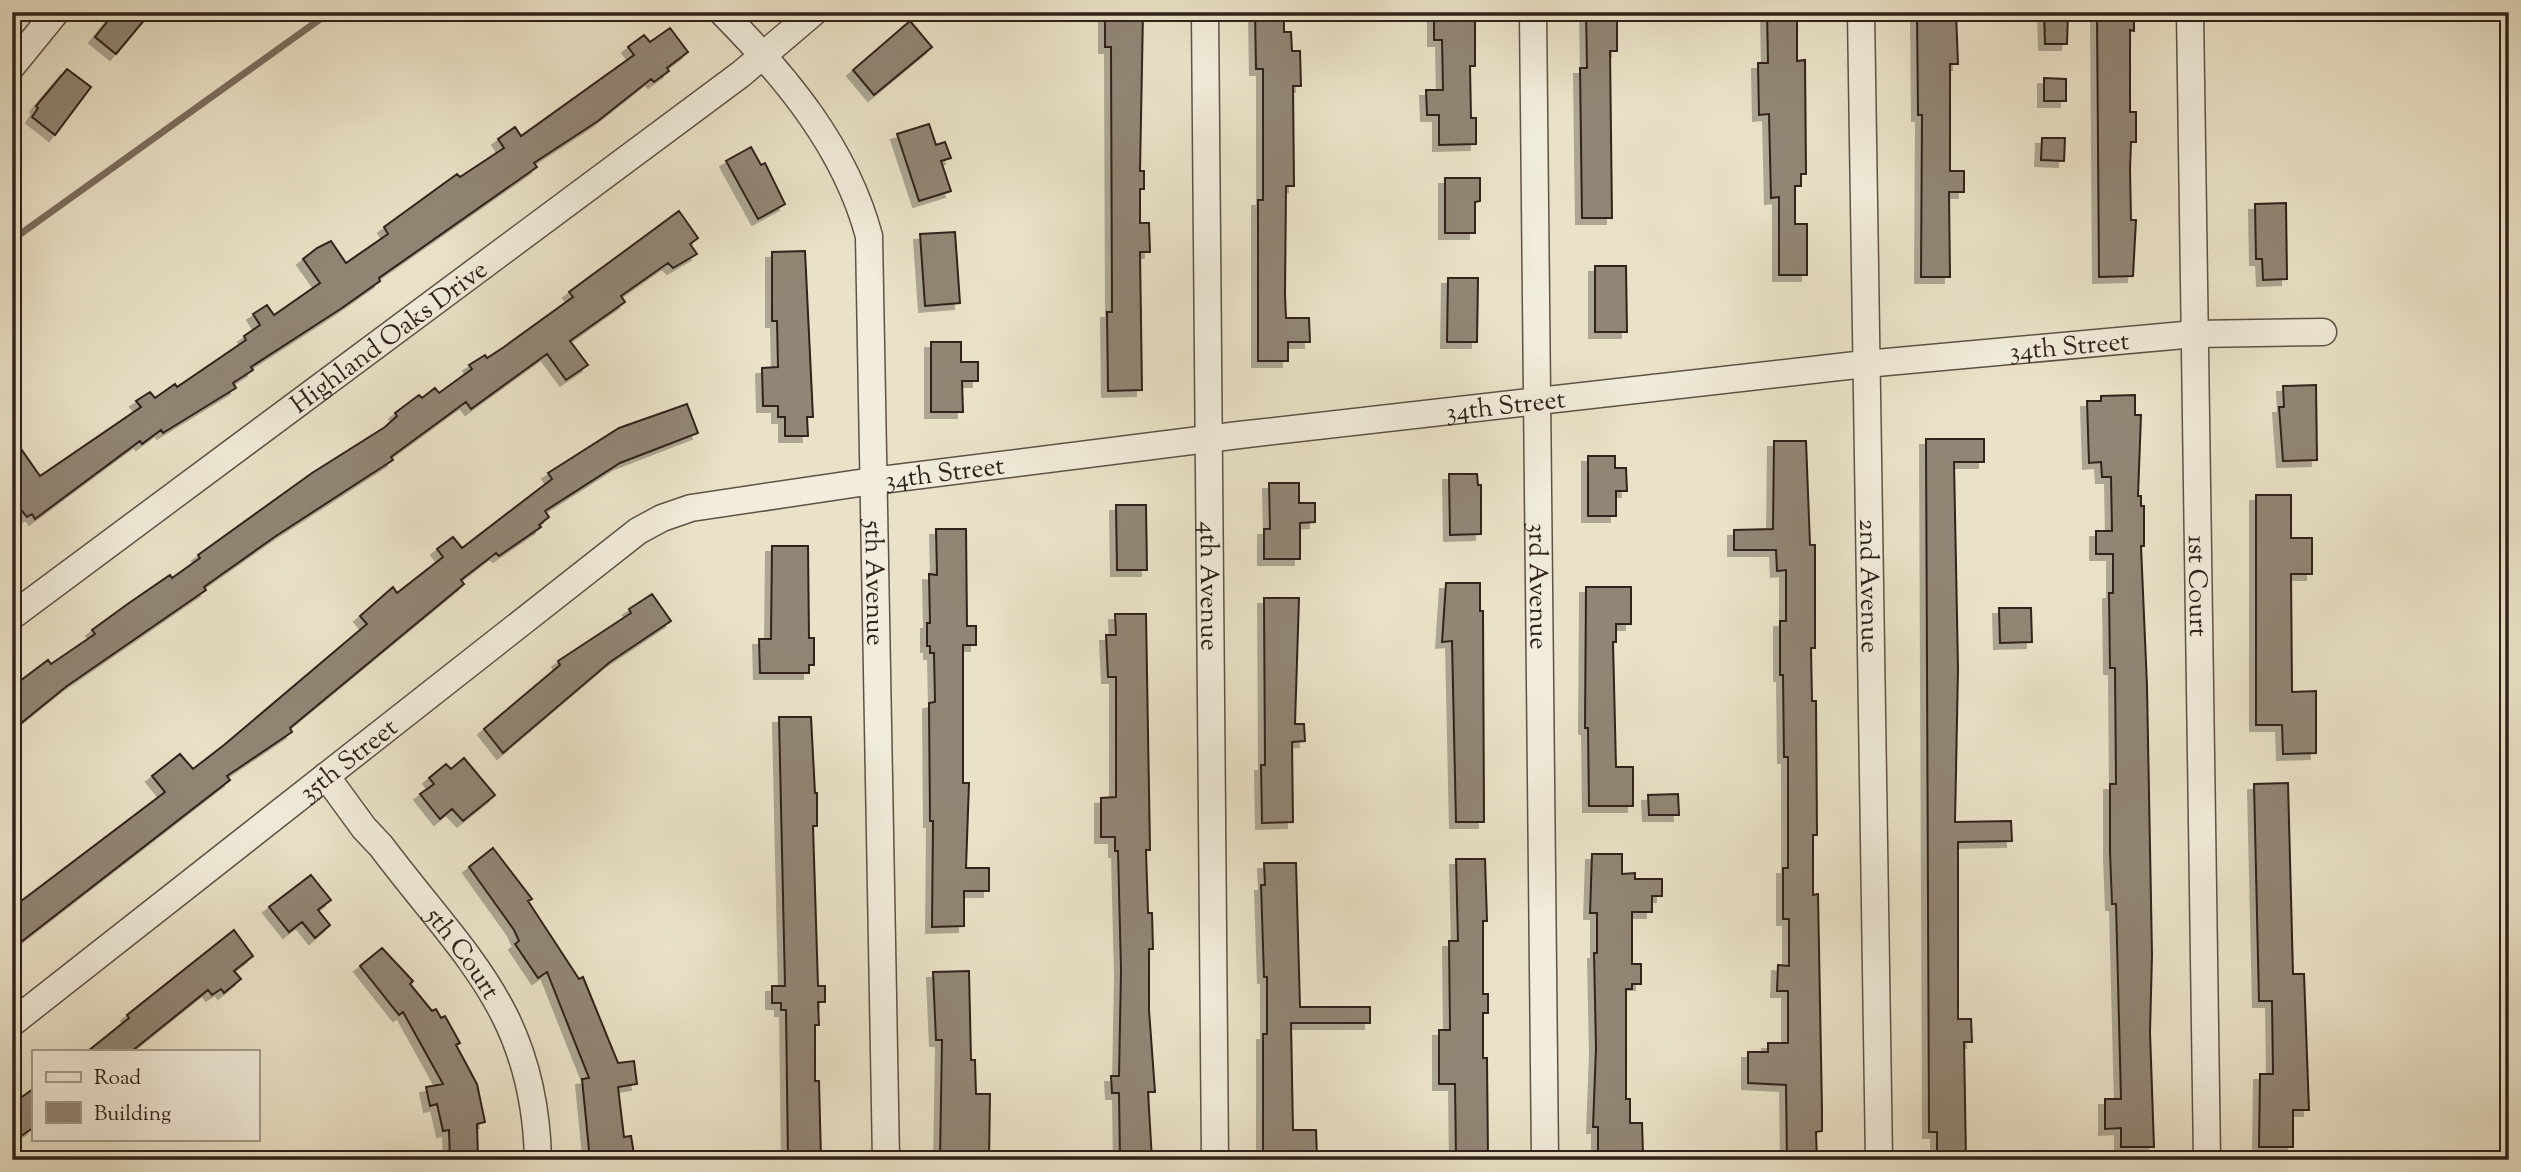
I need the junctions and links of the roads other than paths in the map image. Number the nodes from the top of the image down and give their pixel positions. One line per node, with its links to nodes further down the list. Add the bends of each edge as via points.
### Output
1 (56, 12): 9 (street)
2 (722, 12): 8 (street, 5th Avenue)
3 (814, 12): 8 (street, Highland Oaks Drive)
4 (1205, 12): 14 (street, 4th Avenue)
5 (1533, 12): 13 (street, 3rd Avenue)
6 (1861, 12): 12 (street, 2nd Avenue)
7 (2190, 12): 11 (street, 1st Court)
8 (764, 55): 15 (street, 5th Avenue, via 842,161 870,236); 17 (street, Highland Oaks Drive)
9 (12, 66)
10 (2323, 332): 11 (street, 34th Street)
11 (2195, 334): 12 (street, 34th Street); 25 (street, 1st Court)
12 (1865, 364): 13 (street, 34th Street); 24 (street, 2nd Avenue)
13 (1538, 400): 14 (street, 34th Street); 23 (street, 3rd Avenue)
14 (1208, 440): 15 (street, 34th Street); 22 (street, 4th Avenue)
15 (873, 481): 16 (street, 34th Street); 21 (street, 5th Avenue)
16 (691, 508): 18 (street, 35th Street, via 638,531)
17 (12, 616)
18 (326, 776): 19 (street, 35th Street); 20 (street, 5th Court, via 481,971 507,1016 531,1091)
19 (12, 1023)
20 (538, 1160)
21 (886, 1160)
22 (1215, 1160)
23 (1545, 1160)
24 (1879, 1160)
25 (2207, 1160)

